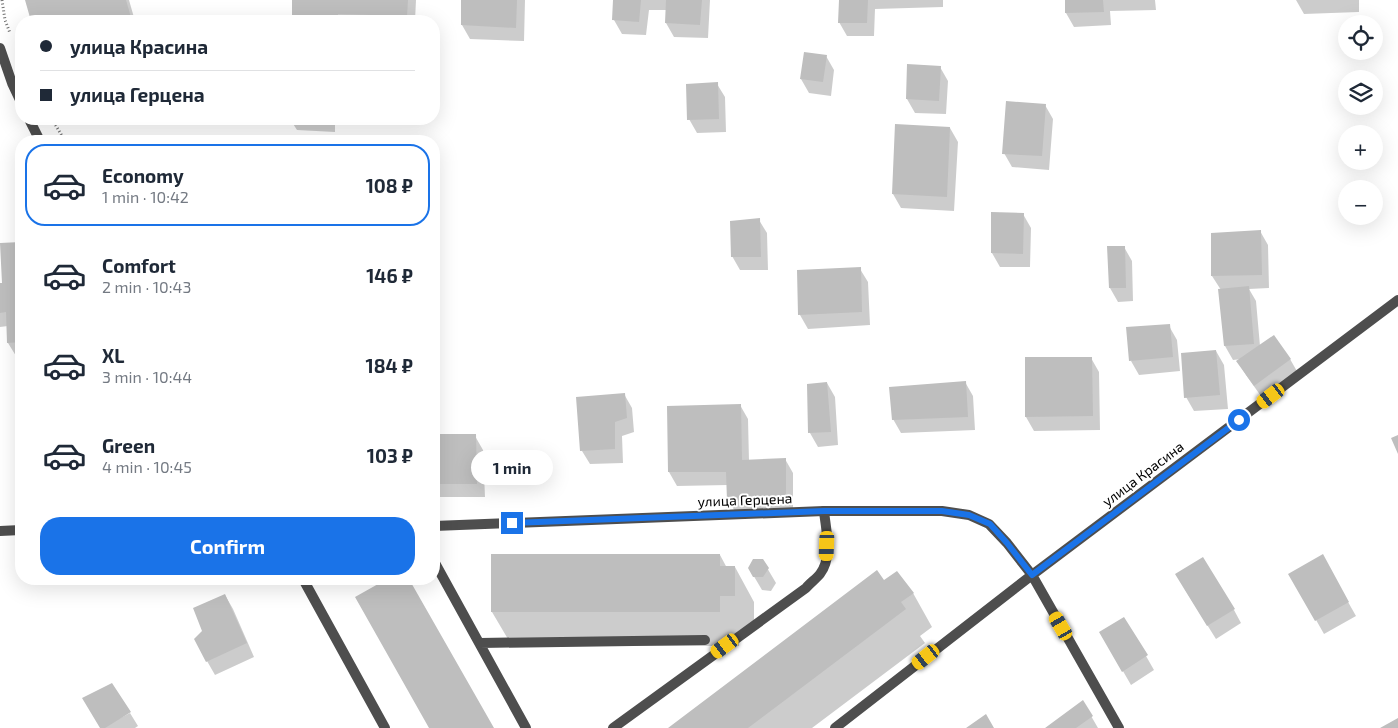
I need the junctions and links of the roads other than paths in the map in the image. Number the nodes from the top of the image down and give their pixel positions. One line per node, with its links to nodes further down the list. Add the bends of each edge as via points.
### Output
1 (0, 48): 2 (street)
2 (15, 89)
3 (1398, 300): 9 (street, улица Красина)
4 (824, 511): 5 (street, улица Герцена); 9 (street, улица Герцена, via 942,511 969,515 990,524); 15 (street, via 827,560 806,588)
5 (440, 526)
6 (15, 530): 7 (street)
7 (0, 531)
8 (440, 572): 12 (street)
9 (1032, 575): 16 (street, улица Красина); 17 (street, улица Герцена)
10 (306, 585): 13 (street)
11 (705, 640): 12 (street)
12 (480, 643): 14 (street)
13 (385, 728)
14 (526, 728)
15 (613, 728)
16 (835, 728)
17 (1119, 728)

